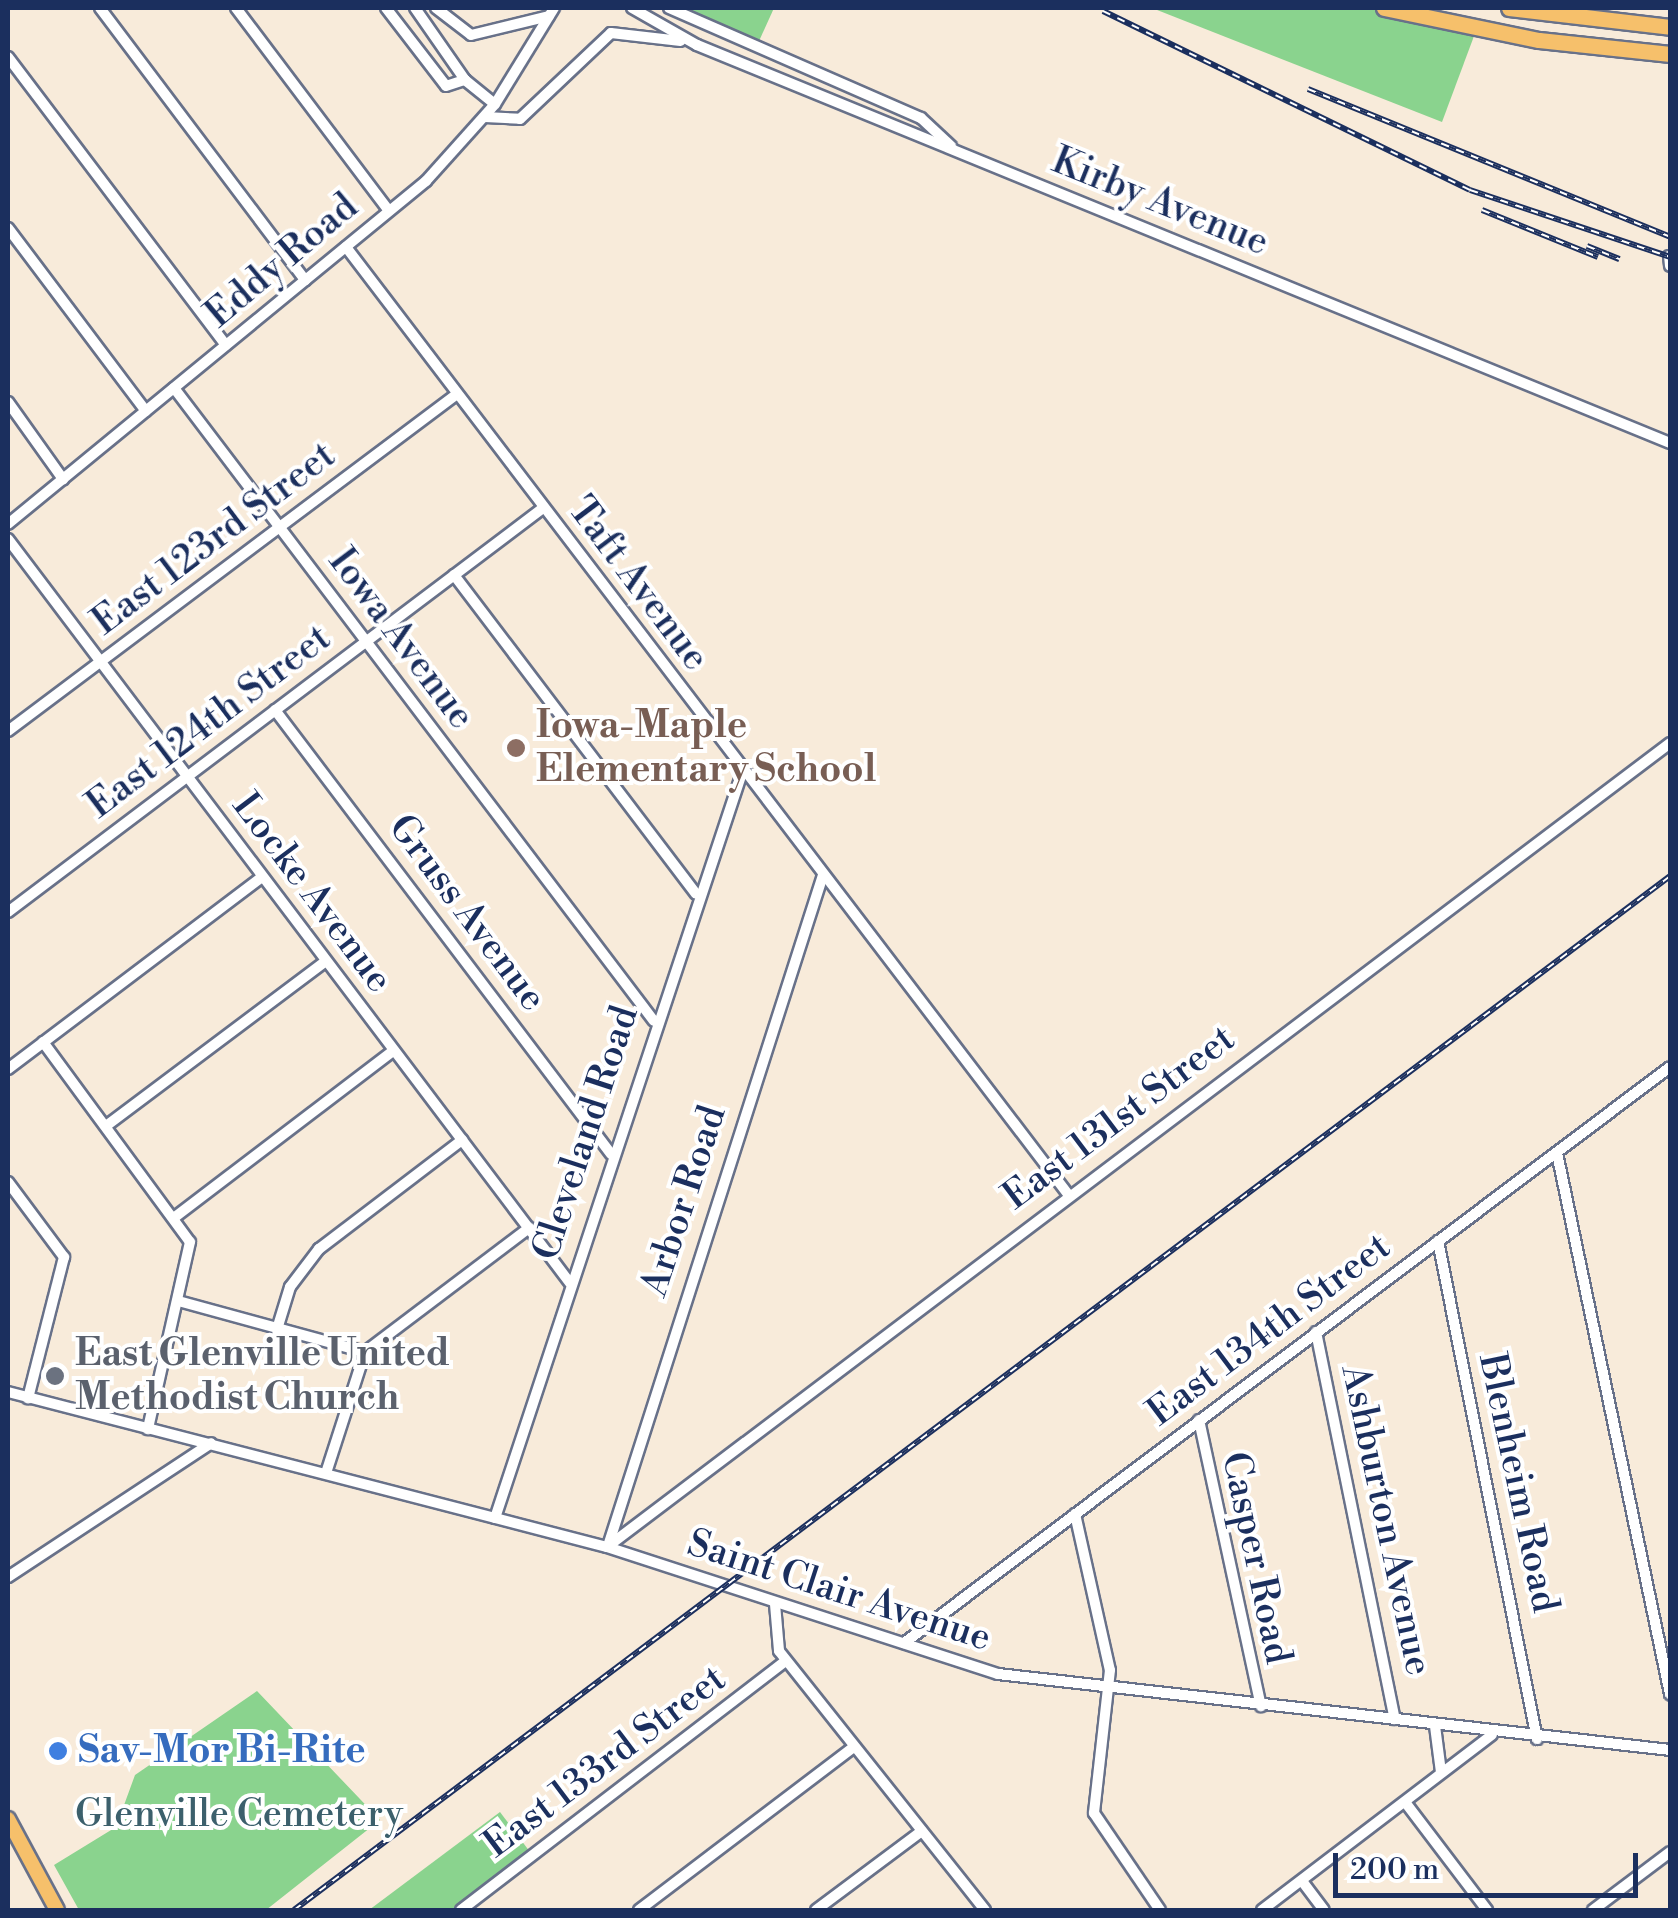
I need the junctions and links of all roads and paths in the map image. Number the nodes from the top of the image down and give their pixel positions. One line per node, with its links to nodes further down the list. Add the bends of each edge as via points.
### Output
1 (100, 8): 22 (street)
2 (236, 8): 19 (street)
3 (386, 8): 15 (street, via 446,86)
4 (415, 8): 15 (street)
5 (436, 8): 10 (street, via 471,34)
6 (632, 8): 12 (street, Kirby Avenue)
7 (669, 8): 18 (street, via 922,118)
8 (1384, 8): 13 (highway, via 1539,40)
9 (1510, 8): 11 (highway)
10 (552, 12): 16 (street, Eddy Road)
11 (1670, 27)
12 (698, 45): 17 (street, via 611,33 520,118); 18 (street, Kirby Avenue)
13 (1670, 54)
14 (8, 57): 23 (street)
15 (465, 80): 16 (street)
16 (495, 104): 17 (street, Eddy Road)
17 (485, 117): 19 (street, Eddy Road)
18 (956, 150): 28 (street, Kirby Avenue)
19 (390, 210): 21 (street, Eddy Road)
20 (8, 228): 27 (street)
21 (346, 246): 22 (street, Eddy Road); 25 (street, Taft Avenue)
22 (305, 280): 23 (street, Eddy Road)
23 (226, 345): 24 (street, Eddy Road)
24 (174, 388): 27 (street, Eddy Road); 32 (street, Iowa Avenue)
25 (456, 394): 30 (street, Taft Avenue); 32 (street, East 123rd Street)
26 (8, 402): 29 (street)
27 (146, 411): 29 (street, Eddy Road)
28 (1670, 443)
29 (63, 479): 31 (street, Eddy Road)
30 (543, 508): 34 (street, East 124th Street); 40 (street, Taft Avenue)
31 (8, 524)
32 (279, 528): 35 (street, Iowa Avenue); 36 (street, East 123rd Street)
33 (8, 539): 36 (street, Locke Avenue)
34 (454, 575): 35 (street, East 124th Street); 44 (street)
35 (366, 641): 37 (street, East 124th Street); 47 (street, Iowa Avenue)
36 (100, 662): 38 (street, East 123rd Street); 41 (street, Locke Avenue)
37 (275, 710): 41 (street, East 124th Street); 54 (street, Gruss Avenue)
38 (8, 731)
39 (1670, 742): 57 (street, East 131st Street)
40 (743, 770): 42 (street, Taft Avenue); 44 (street, Cleveland Road)
41 (186, 777): 43 (street, Locke Avenue); 45 (street, East 124th Street)
42 (824, 876): 57 (street, Taft Avenue); 74 (street, Arbor Road)
43 (262, 877): 46 (street, Locke Avenue); 48 (street)
44 (696, 894): 47 (street, Cleveland Road)
45 (8, 912)
46 (326, 961): 49 (street, Locke Avenue); 52 (street)
47 (654, 1021): 54 (street, Cleveland Road)
48 (43, 1042): 51 (street); 52 (street)
49 (394, 1051): 53 (street, Locke Avenue); 58 (street)
50 (1670, 1067): 55 (street, East 134th Street)
51 (8, 1070)
52 (106, 1126): 58 (street)
53 (462, 1140): 59 (street, Locke Avenue); 63 (street, via 319,1249 290,1287)
54 (611, 1154): 61 (street, Cleveland Road)
55 (1558, 1154): 60 (street, East 134th Street); 80 (street)
56 (8, 1182): 67 (street, via 64,1257)
57 (1068, 1194): 74 (street, East 131st Street)
58 (176, 1216): 62 (street, via 192,1263)
59 (529, 1228): 61 (street, Locke Avenue); 65 (street)
60 (1438, 1241): 64 (street, East 134th Street); 85 (street, Blenheim Road)
61 (570, 1282): 73 (street, Cleveland Road)
62 (182, 1302): 63 (street); 69 (street)
63 (278, 1326): 65 (street)
64 (1316, 1332): 68 (street, East 134th Street); 82 (street, Ashburton Avenue)
65 (365, 1352): 71 (street)
66 (8, 1392): 67 (street, Saint Clair Avenue)
67 (28, 1398): 69 (street, Saint Clair Avenue)
68 (1199, 1420): 72 (street, East 134th Street); 81 (street, Casper Road)
69 (148, 1430): 70 (street, Saint Clair Avenue)
70 (211, 1443): 71 (street, Saint Clair Avenue); 75 (street)
71 (326, 1473): 73 (street, Saint Clair Avenue)
72 (1075, 1514): 77 (street, East 134th Street); 79 (street)
73 (494, 1518): 74 (street, Saint Clair Avenue)
74 (608, 1547): 76 (street, Saint Clair Avenue)
75 (8, 1577)
76 (776, 1604): 77 (street, Saint Clair Avenue); 78 (street, via 772,1630)
77 (904, 1643): 79 (street, Saint Clair Avenue, via 998,1674)
78 (786, 1662): 86 (street); 95 (street, East 133rd Street)
79 (1109, 1687): 81 (street, Saint Clair Avenue); 99 (street, via 1094,1813)
80 (1670, 1694)
81 (1261, 1706): 82 (street, Saint Clair Avenue)
82 (1395, 1719): 83 (street, Saint Clair Avenue)
83 (1434, 1726): 84 (street, Saint Clair Avenue); 88 (street, via 1445,1755)
84 (1492, 1735): 85 (street, Saint Clair Avenue); 88 (street)
85 (1537, 1739): 87 (street, Saint Clair Avenue)
86 (854, 1747): 91 (street); 96 (street)
87 (1670, 1750)
88 (1440, 1774): 89 (street)
89 (1405, 1802): 93 (street); 102 (street)
90 (8, 1819): 94 (main road)
91 (922, 1830): 97 (street); 98 (street)
92 (1670, 1852): 103 (street)
93 (1302, 1881): 100 (street); 101 (street)
94 (57, 1910)
95 (461, 1910)
96 (639, 1910)
97 (816, 1910)
98 (985, 1910)
99 (1160, 1910)
100 (1262, 1910)
101 (1324, 1910)
102 (1487, 1910)
103 (1593, 1910)

